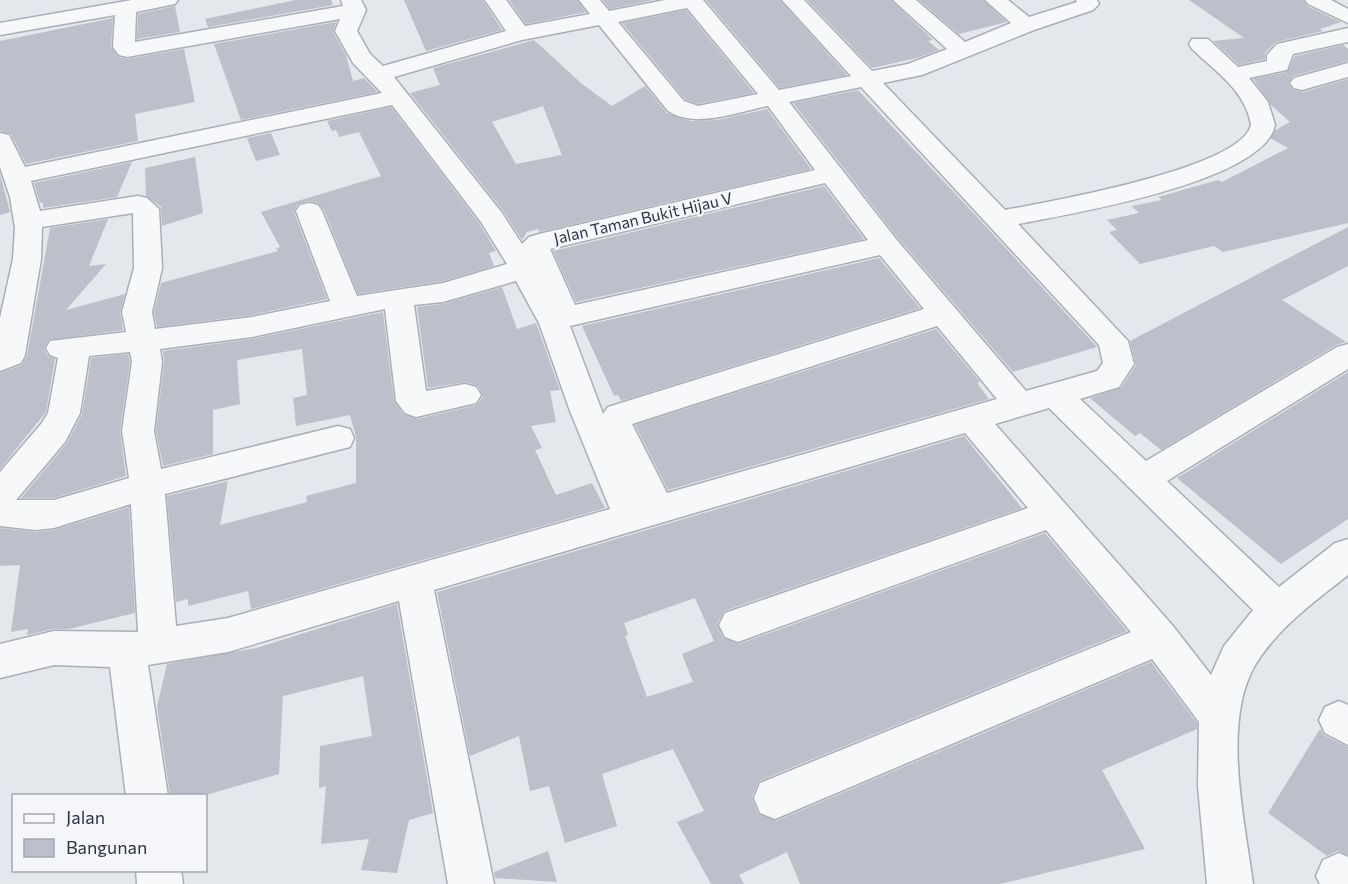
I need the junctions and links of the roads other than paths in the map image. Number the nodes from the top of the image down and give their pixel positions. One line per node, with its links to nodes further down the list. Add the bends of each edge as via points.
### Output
1 (168, 0): 10 (street)
2 (495, 0): 16 (street)
3 (589, 0): 13 (street)
4 (792, 0): 23 (street)
5 (903, 0): 19 (street)
6 (995, 0): 14 (street)
7 (1086, 0): 14 (street, via 1086,6)
8 (1315, 0): 12 (street)
9 (692, 1): 13 (street); 26 (street)
10 (133, 4): 11 (street, via 124,47 127,50 286,24); 15 (street)
11 (353, 5): 21 (street, via 346,31 361,58)
12 (1348, 16)
13 (605, 18): 16 (street); 26 (street, via 684,111 708,112)
14 (1026, 25): 19 (street)
15 (0, 29)
16 (519, 34): 21 (street)
17 (1348, 35): 22 (street, via 1285,49 1278,55 1279,65)
18 (1200, 44): 22 (street)
19 (963, 51): 23 (street, via 914,70)
20 (1348, 70): 24 (street)
21 (379, 74): 25 (street)
22 (1231, 75): 31 (street, via 1252,93 1259,108 1263,126 1248,147 1180,180)
23 (867, 79): 26 (street); 31 (street)
24 (1302, 83)
25 (396, 97): 29 (street); 34 (street, via 493,219)
26 (774, 100): 28 (street)
27 (0, 140): 29 (street)
28 (831, 174): 33 (street); 33 (street, Jalan Taman Bukit Hijau V, via 535,246 564,313 570,316)
29 (18, 176): 32 (street)
30 (309, 211): 37 (street)
31 (998, 219): 42 (street, via 1113,342 1119,364 1108,379)
32 (28, 221): 35 (street, via 27,258); 39 (street, via 138,204 146,209 148,268 136,312)
33 (886, 245): 38 (street)
34 (524, 269): 36 (street, via 460,288); 52 (street, via 554,323 586,411)
35 (10, 288): 41 (street, via 10,355)
36 (398, 297): 37 (street); 43 (street, via 412,401 416,405)
37 (347, 307): 39 (street, via 252,327)
38 (945, 313): 44 (street); 52 (street, via 619,415 616,424)
39 (142, 340): 48 (street, via 147,362 138,431); 49 (street, via 68,347 64,413 53,433)
40 (1348, 355): 47 (street)
41 (0, 360)
42 (1054, 393): 44 (street); 47 (street)
43 (465, 395)
44 (1020, 406): 45 (street)
45 (973, 420): 51 (street); 52 (street)
46 (338, 438): 48 (street, via 201,470)
47 (1142, 480): 55 (street)
48 (147, 487): 50 (street, via 54,514); 58 (street)
49 (0, 495)
50 (0, 512)
51 (1054, 513): 56 (street); 57 (street)
52 (645, 515): 54 (street)
53 (1348, 554): 55 (street)
54 (414, 581): 58 (street, via 228,635); 63 (street)
55 (1279, 611): 60 (street, via 1234,663)
56 (738, 625)
57 (1158, 638): 60 (street); 62 (street)
58 (142, 649): 59 (street, via 54,648); 61 (street)
59 (0, 662)
60 (1218, 715): 64 (street)
61 (147, 794)
62 (775, 798)
63 (471, 884)
64 (1230, 884)

